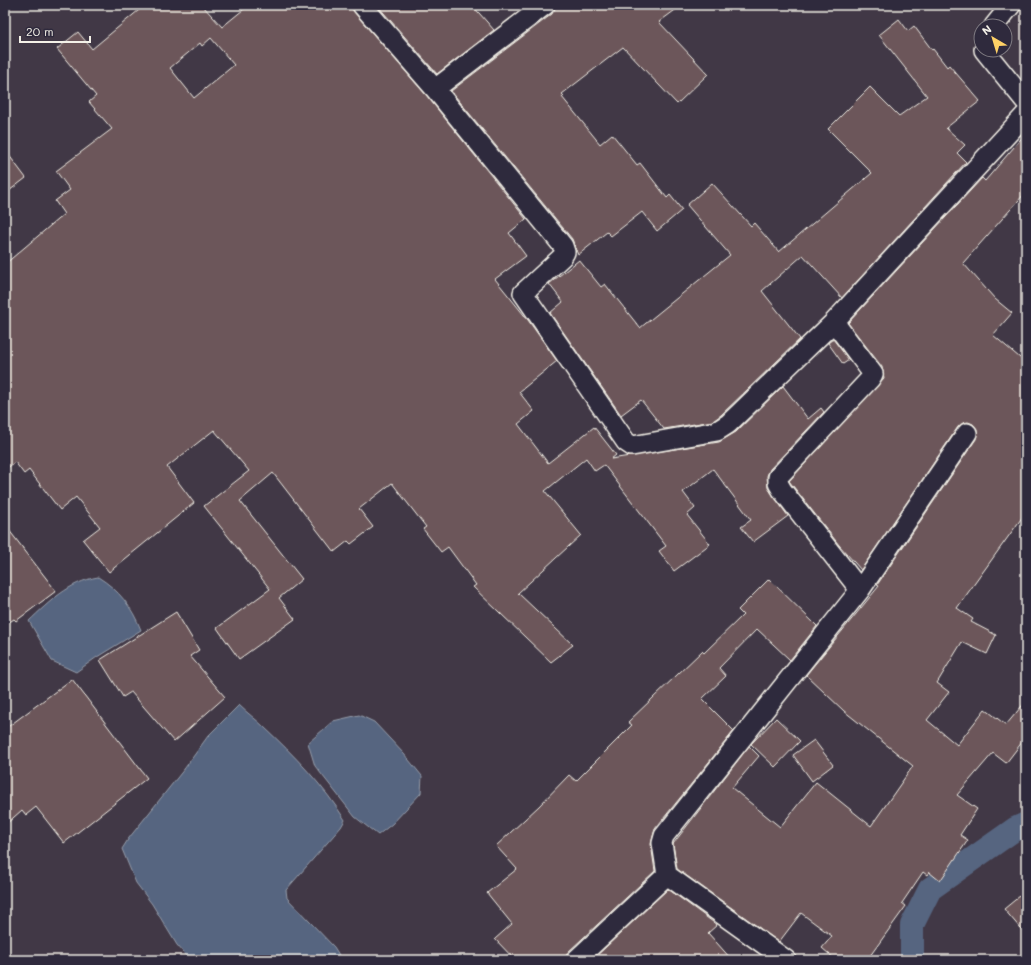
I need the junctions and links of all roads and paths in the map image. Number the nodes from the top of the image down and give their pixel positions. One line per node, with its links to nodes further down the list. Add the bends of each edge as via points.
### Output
1 (362, 5): 6 (street)
2 (545, 5): 6 (street)
3 (1011, 5): 4 (street)
4 (1000, 18)
5 (990, 58): 7 (street)
6 (435, 90): 9 (street, via 564,246 565,252 562,257 523,293 626,442 632,446 717,431 728,424)
7 (1026, 102)
8 (1026, 114): 9 (street)
9 (834, 322): 11 (street, via 872,374 778,477 778,483)
10 (968, 433): 11 (street)
11 (860, 590): 12 (street, via 664,836 662,843)
12 (667, 875): 13 (street); 14 (street)
13 (576, 960)
14 (786, 960)

